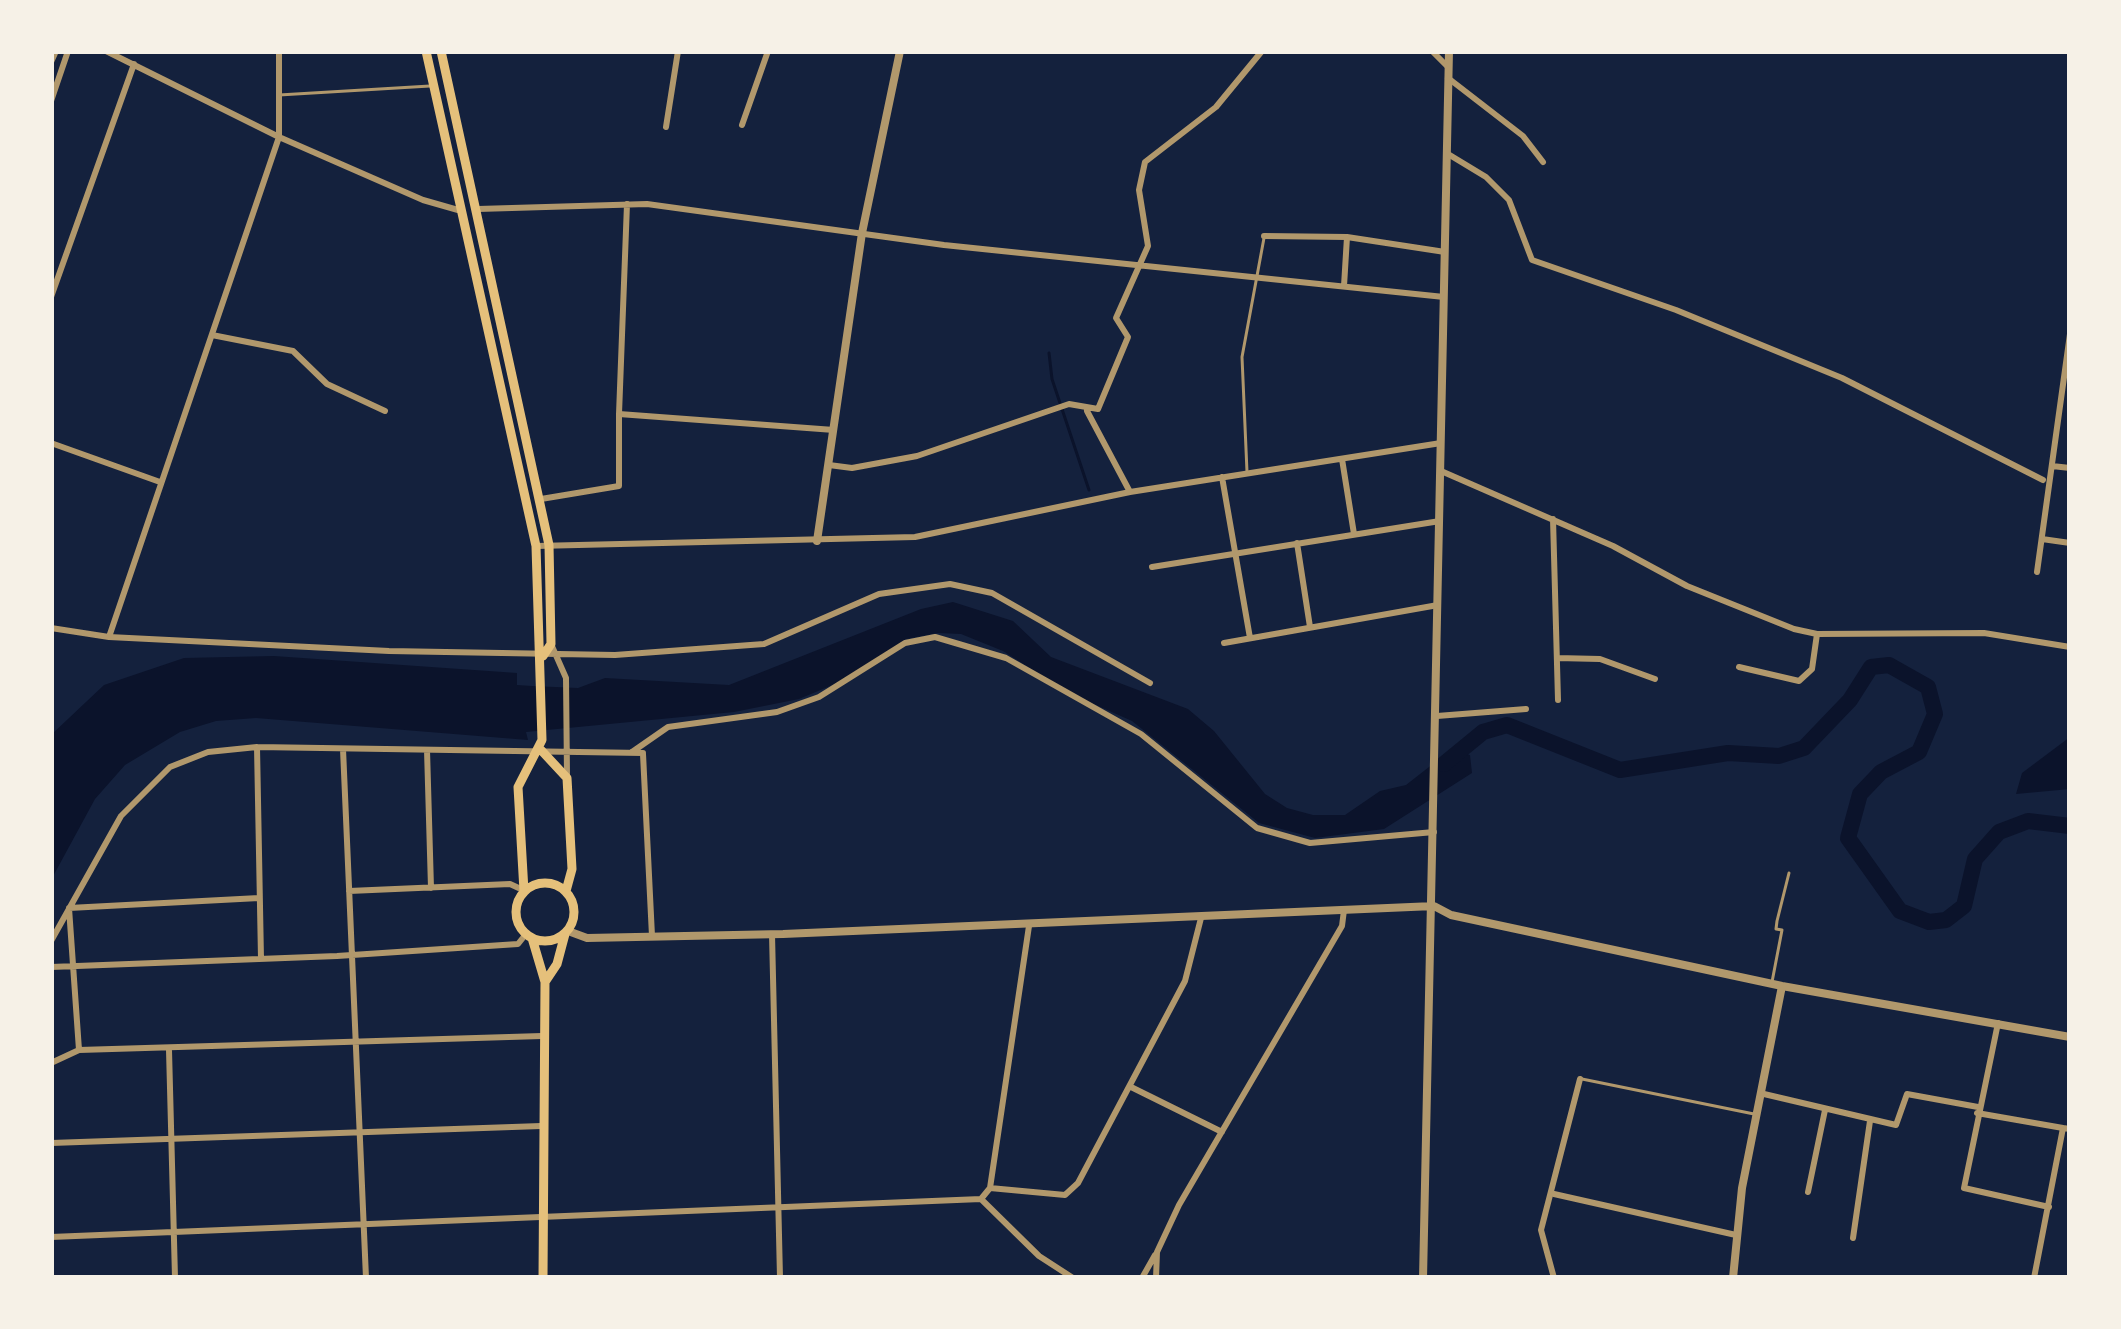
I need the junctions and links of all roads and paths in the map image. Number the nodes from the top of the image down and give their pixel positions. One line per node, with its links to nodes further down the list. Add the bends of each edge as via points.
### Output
1 (56, 51): 13 (street)
2 (68, 51): 19 (street)
3 (106, 51): 14 (street)
4 (279, 51): 18 (street)
5 (426, 51): 17 (main road)
6 (441, 51): 26 (main road)
7 (678, 51): 21 (street)
8 (768, 51): 20 (street)
9 (900, 51): 28 (street)
10 (1262, 51): 32 (street, via 1216,107 1145,161 1139,190 1148,246)
11 (1432, 51): 15 (street)
12 (1449, 51): 15 (street)
13 (51, 62)
14 (134, 64): 22 (street); 35 (street)
15 (1448, 67): 16 (street)
16 (1448, 78): 23 (street); 24 (street)
17 (432, 86): 18 (lane); 27 (main road)
18 (279, 95): 22 (street)
19 (51, 101)
20 (742, 125)
21 (666, 127)
22 (279, 136): 27 (street); 38 (street)
23 (1448, 153): 31 (street); 53 (street, via 1509,200 1532,260 1842,378)
24 (1543, 161)
25 (627, 204): 26 (street); 28 (street); 42 (street)
26 (478, 209): 27 (main road); 56 (main road)
27 (458, 210): 65 (main road)
28 (862, 233): 32 (street); 43 (street)
29 (1264, 236): 30 (street); 33 (lane)
30 (1347, 237): 31 (street); 34 (street)
31 (1445, 252): 36 (street)
32 (1141, 266): 33 (street); 40 (street, via 1116,318 1128,338 1103,401)
33 (1253, 277): 34 (street); 51 (lane, via 1242,357)
34 (1343, 286): 36 (street)
35 (51, 296)
36 (1444, 297): 45 (street)
37 (2070, 334): 39 (street)
38 (212, 335): 41 (street, via 293,351 327,384); 54 (street)
39 (2067, 391): 48 (street)
40 (1087, 411): 47 (street, via 1069,404 917,456); 55 (street)
41 (385, 412)
42 (619, 414): 43 (street); 56 (street, via 620,486)
43 (835, 430): 47 (street)
44 (51, 443): 54 (street)
45 (1441, 443): 46 (street); 50 (street)
46 (1342, 459): 51 (street); 59 (street)
47 (829, 465): 61 (street)
48 (2053, 466): 49 (street); 60 (street)
49 (2070, 468)
50 (1441, 471): 57 (street); 58 (street)
51 (1247, 473): 52 (street)
52 (1222, 477): 55 (street); 66 (street)
53 (2043, 479)
54 (160, 482): 73 (street)
55 (1130, 492): 61 (street, via 915,537)
56 (542, 500): 64 (main road)
57 (1553, 519): 72 (street, via 1687,586); 80 (street)
58 (1440, 520): 59 (street); 69 (street)
59 (1354, 534): 63 (street)
60 (2042, 539): 62 (street); 68 (street)
61 (817, 541): 64 (street)
62 (2070, 543)
63 (1297, 544): 66 (street); 70 (street)
64 (549, 545): 65 (street); 76 (main road)
65 (536, 546): 78 (main road, via 536,644)
66 (1236, 555): 67 (street); 74 (street)
67 (1152, 567)
68 (2037, 572)
69 (1438, 605): 70 (street); 86 (street)
70 (1310, 627): 74 (street)
71 (51, 628): 73 (street)
72 (1817, 634): 77 (street, via 1950,631); 81 (street, via 1812,669 1799,681)
73 (109, 637): 78 (street)
74 (1250, 638): 75 (street)
75 (1224, 643)
76 (551, 644): 78 (main road); 79 (street)
77 (2070, 647)
78 (543, 656): 79 (street); 88 (main road)
79 (556, 656): 83 (street, via 764,644 879,593 950,584 992,593); 90 (street, via 566,678)
80 (1557, 658): 82 (street, via 1600,658); 84 (street)
81 (1739, 667)
82 (1655, 679)
83 (1150, 683)
84 (1558, 700)
85 (1526, 709): 86 (street)
86 (1437, 718): 96 (street)
87 (642, 741): 93 (street); 94 (street); 96 (street, via 668,727 820,698 905,643 947,639 1006,658 1141,734 1257,828 1310,843)
88 (541, 745): 90 (street); 92 (street); 95 (main road); 100 (main road, via 518,787)
89 (257, 747): 91 (street); 102 (street); 104 (street, via 208,752 160,776 110,831)
90 (570, 747): 93 (street); 95 (street)
91 (343, 749): 92 (street); 99 (street)
92 (427, 750): 98 (street)
93 (632, 752): 94 (street)
94 (643, 752): 111 (street)
95 (567, 778): 101 (main road)
96 (1435, 835): 103 (street)
97 (1789, 873): 118 (lane, via 1776,929)
98 (430, 888): 99 (street); 100 (street, via 510,884)
99 (350, 891): 113 (street)
100 (524, 891): 101 (main road, via 550,883); 110 (main road, via 517,918)
101 (566, 891): 108 (main road, via 574,915)
102 (259, 898): 104 (street); 114 (street)
103 (1434, 907): 105 (street); 118 (street); 159 (street)
104 (69, 908): 112 (street); 115 (street)
105 (1344, 910): 106 (street); 136 (street)
106 (1201, 918): 107 (street); 127 (street, via 1185,981)
107 (1029, 926): 109 (street); 139 (street)
108 (567, 932): 110 (main road, via 549,941); 111 (street); 117 (main road)
109 (772, 933): 111 (street); 143 (street)
110 (529, 936): 113 (street, via 518,944); 117 (main road)
111 (652, 936)
112 (51, 940)
113 (352, 952): 114 (street); 122 (street)
114 (261, 959): 115 (street)
115 (74, 966): 116 (street); 124 (street)
116 (51, 967)
117 (545, 982): 120 (main road)
118 (1777, 985): 119 (street); 128 (street)
119 (1998, 1024): 121 (street); 130 (street)
120 (542, 1036): 122 (street); 133 (main road)
121 (2070, 1037)
122 (356, 1040): 123 (street); 135 (street)
123 (169, 1049): 124 (street); 137 (street)
124 (79, 1050): 125 (street)
125 (51, 1064)
126 (1580, 1079): 131 (lane); 141 (street)
127 (1131, 1087): 136 (street); 139 (street, via 1065,1195)
128 (1764, 1094): 129 (street); 131 (street)
129 (1825, 1110): 132 (street); 140 (street)
130 (1977, 1110): 132 (street, via 1907,1094 1896,1125); 134 (street); 144 (street, via 1967,1192)
131 (1759, 1115): 148 (street)
132 (1870, 1121): 150 (street)
133 (541, 1126): 135 (street); 145 (main road)
134 (2066, 1128): 144 (street)
135 (360, 1131): 137 (street); 146 (street)
136 (1222, 1132): 151 (street)
137 (170, 1136): 138 (street); 147 (street)
138 (51, 1143)
139 (990, 1188): 142 (street)
140 (1808, 1192)
141 (1554, 1194): 148 (street); 160 (street, via 1541,1230)
142 (981, 1199): 143 (street); 156 (street)
143 (778, 1204): 145 (street); 155 (street)
144 (2049, 1207): 162 (street)
145 (545, 1214): 146 (street); 154 (main road)
146 (364, 1222): 147 (street); 153 (street)
147 (173, 1232): 149 (street); 152 (street)
148 (1736, 1235): 161 (street)
149 (51, 1237)
150 (1853, 1238)
151 (1156, 1252): 157 (street); 158 (street)
152 (175, 1278)
153 (366, 1278)
154 (543, 1278)
155 (780, 1278)
156 (1073, 1278)
157 (1142, 1278)
158 (1156, 1278)
159 (1423, 1278)
160 (1554, 1278)
161 (1733, 1278)
162 (2034, 1278)

